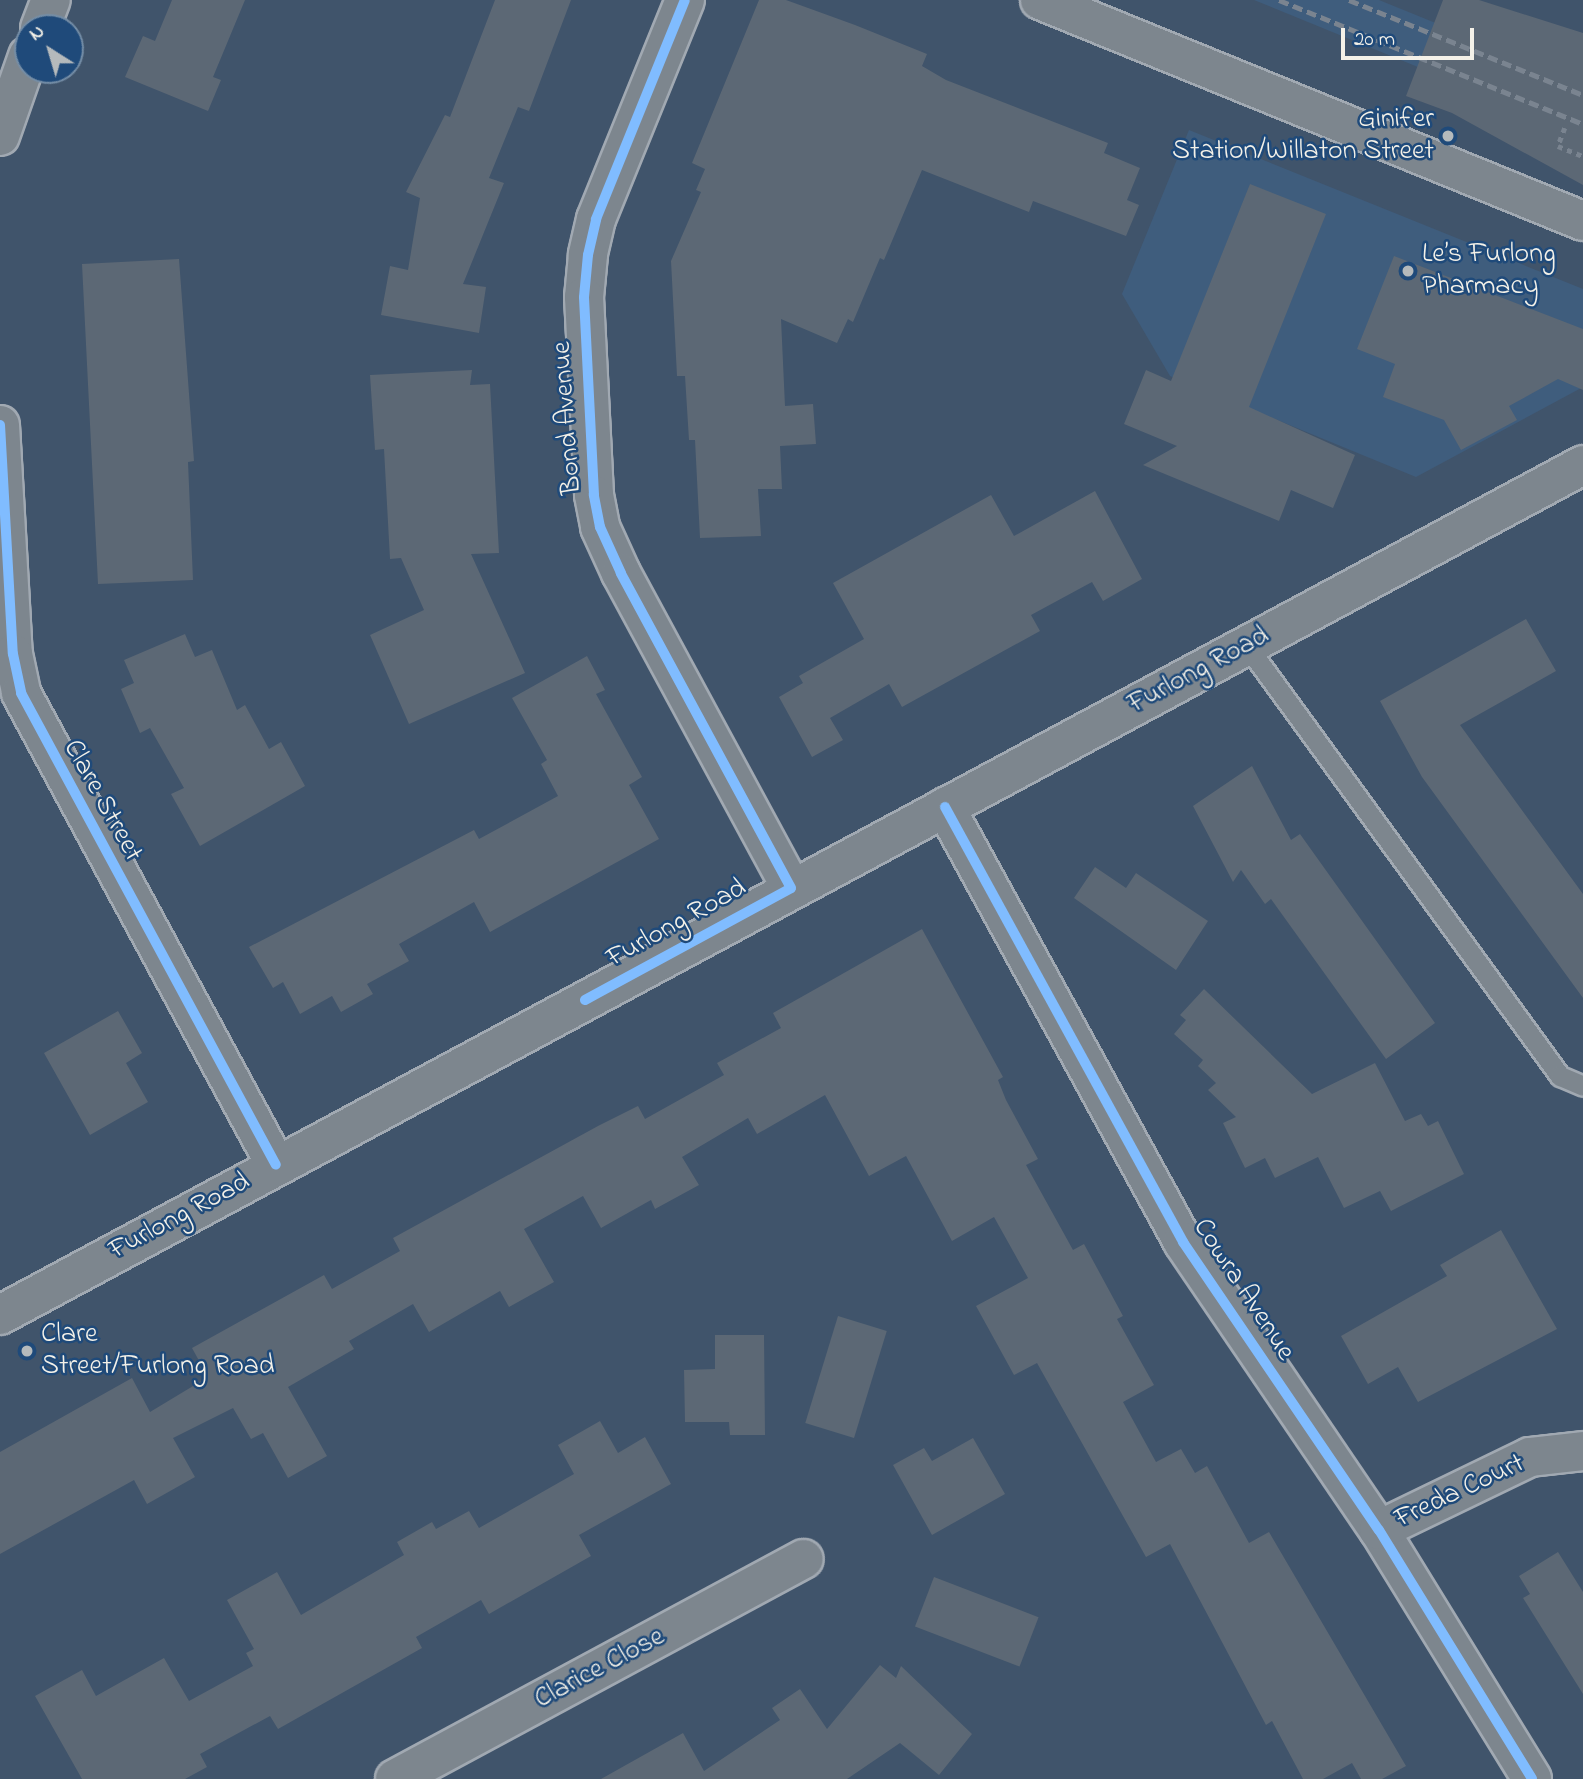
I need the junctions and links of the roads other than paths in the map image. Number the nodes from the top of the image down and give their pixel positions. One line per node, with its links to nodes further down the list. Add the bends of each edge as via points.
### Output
1 (685, 0): 11 (street, Bond Avenue, via 596,219 588,254 584,297 594,495 600,527 621,573)
2 (1040, 0): 5 (street)
3 (18, 84): 4 (street)
4 (0, 136)
5 (1583, 221)
6 (0, 425): 9 (street, Clare Street, via 13,654)
7 (1583, 465): 8 (street, Furlong Road)
8 (1247, 646): 10 (street, Furlong Road); 12 (lane, via 1560,1076)
9 (11, 696): 13 (street, Clare Street)
10 (944, 807): 11 (street, Furlong Road); 16 (street, Cowra Avenue, via 1183,1242)
11 (791, 888): 13 (street, Furlong Road)
12 (1583, 1086)
13 (276, 1165): 14 (street, Furlong Road)
14 (0, 1315)
15 (1583, 1451): 16 (street, Freda Court, via 1530,1457)
16 (1380, 1530): 19 (street, Cowra Avenue)
17 (804, 1559): 18 (street, Clarice Close)
18 (395, 1779)
19 (1532, 1779)

